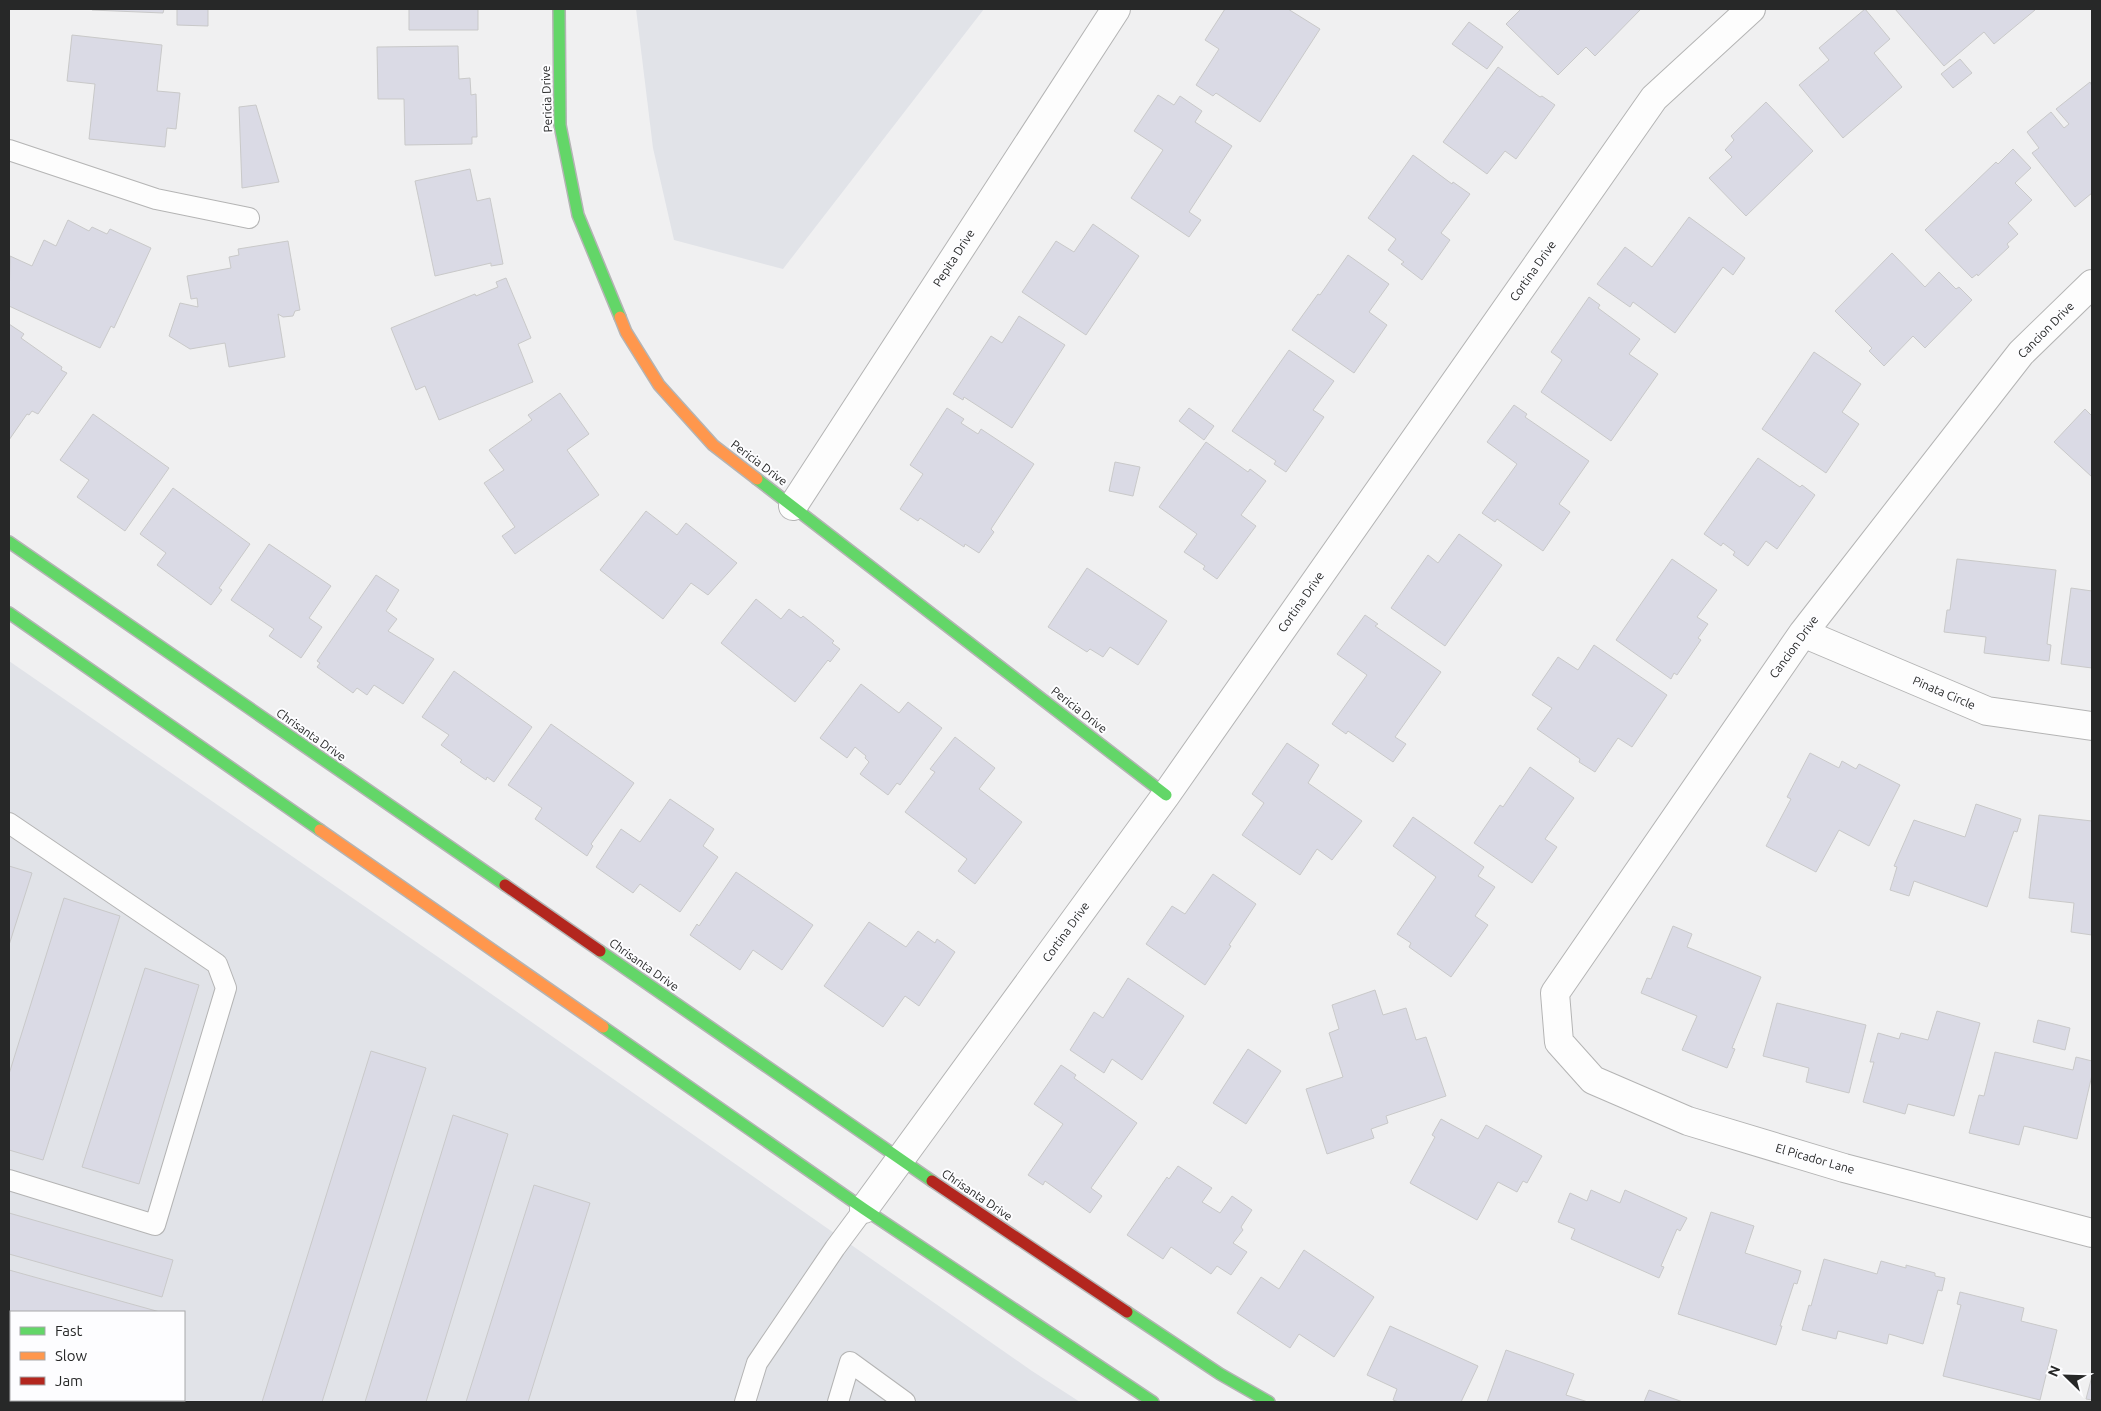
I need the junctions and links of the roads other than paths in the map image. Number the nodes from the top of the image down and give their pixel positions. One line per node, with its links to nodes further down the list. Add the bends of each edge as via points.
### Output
1 (559, 9): 7 (street, Pericia Drive, via 560,125 578,215 626,332 659,385 713,445)
2 (1116, 9): 7 (street, Pepita Drive)
3 (1751, 9): 12 (street, Cortina Drive, via 1654,98)
4 (9, 150): 5 (lane, via 156,199)
5 (249, 218)
6 (2092, 284): 10 (street, Cancion Drive, via 2021,353)
7 (793, 506): 12 (street, Pericia Drive)
8 (9, 542): 15 (street, Chrisanta Drive)
9 (9, 614): 17 (street)
10 (1803, 633): 11 (street, Pinata Circle, via 1987,711); 14 (street, Cancion Drive, via 1554,993)
11 (2092, 726)
12 (1166, 795): 15 (street, Cortina Drive)
13 (9, 823): 16 (lane, via 217,964 226,988 156,1225)
14 (1559, 1042): 18 (street, El Picador Lane, via 1593,1080 1688,1121 1844,1168)
15 (901, 1160): 17 (street, Cortina Drive); 23 (street, Chrisanta Drive, via 1220,1374)
16 (9, 1180)
17 (864, 1210): 19 (lane, via 757,1363); 22 (street)
18 (2092, 1233)
19 (746, 1402)
20 (838, 1402): 21 (lane, via 850,1362)
21 (905, 1402)
22 (1153, 1402)
23 (1269, 1402)

